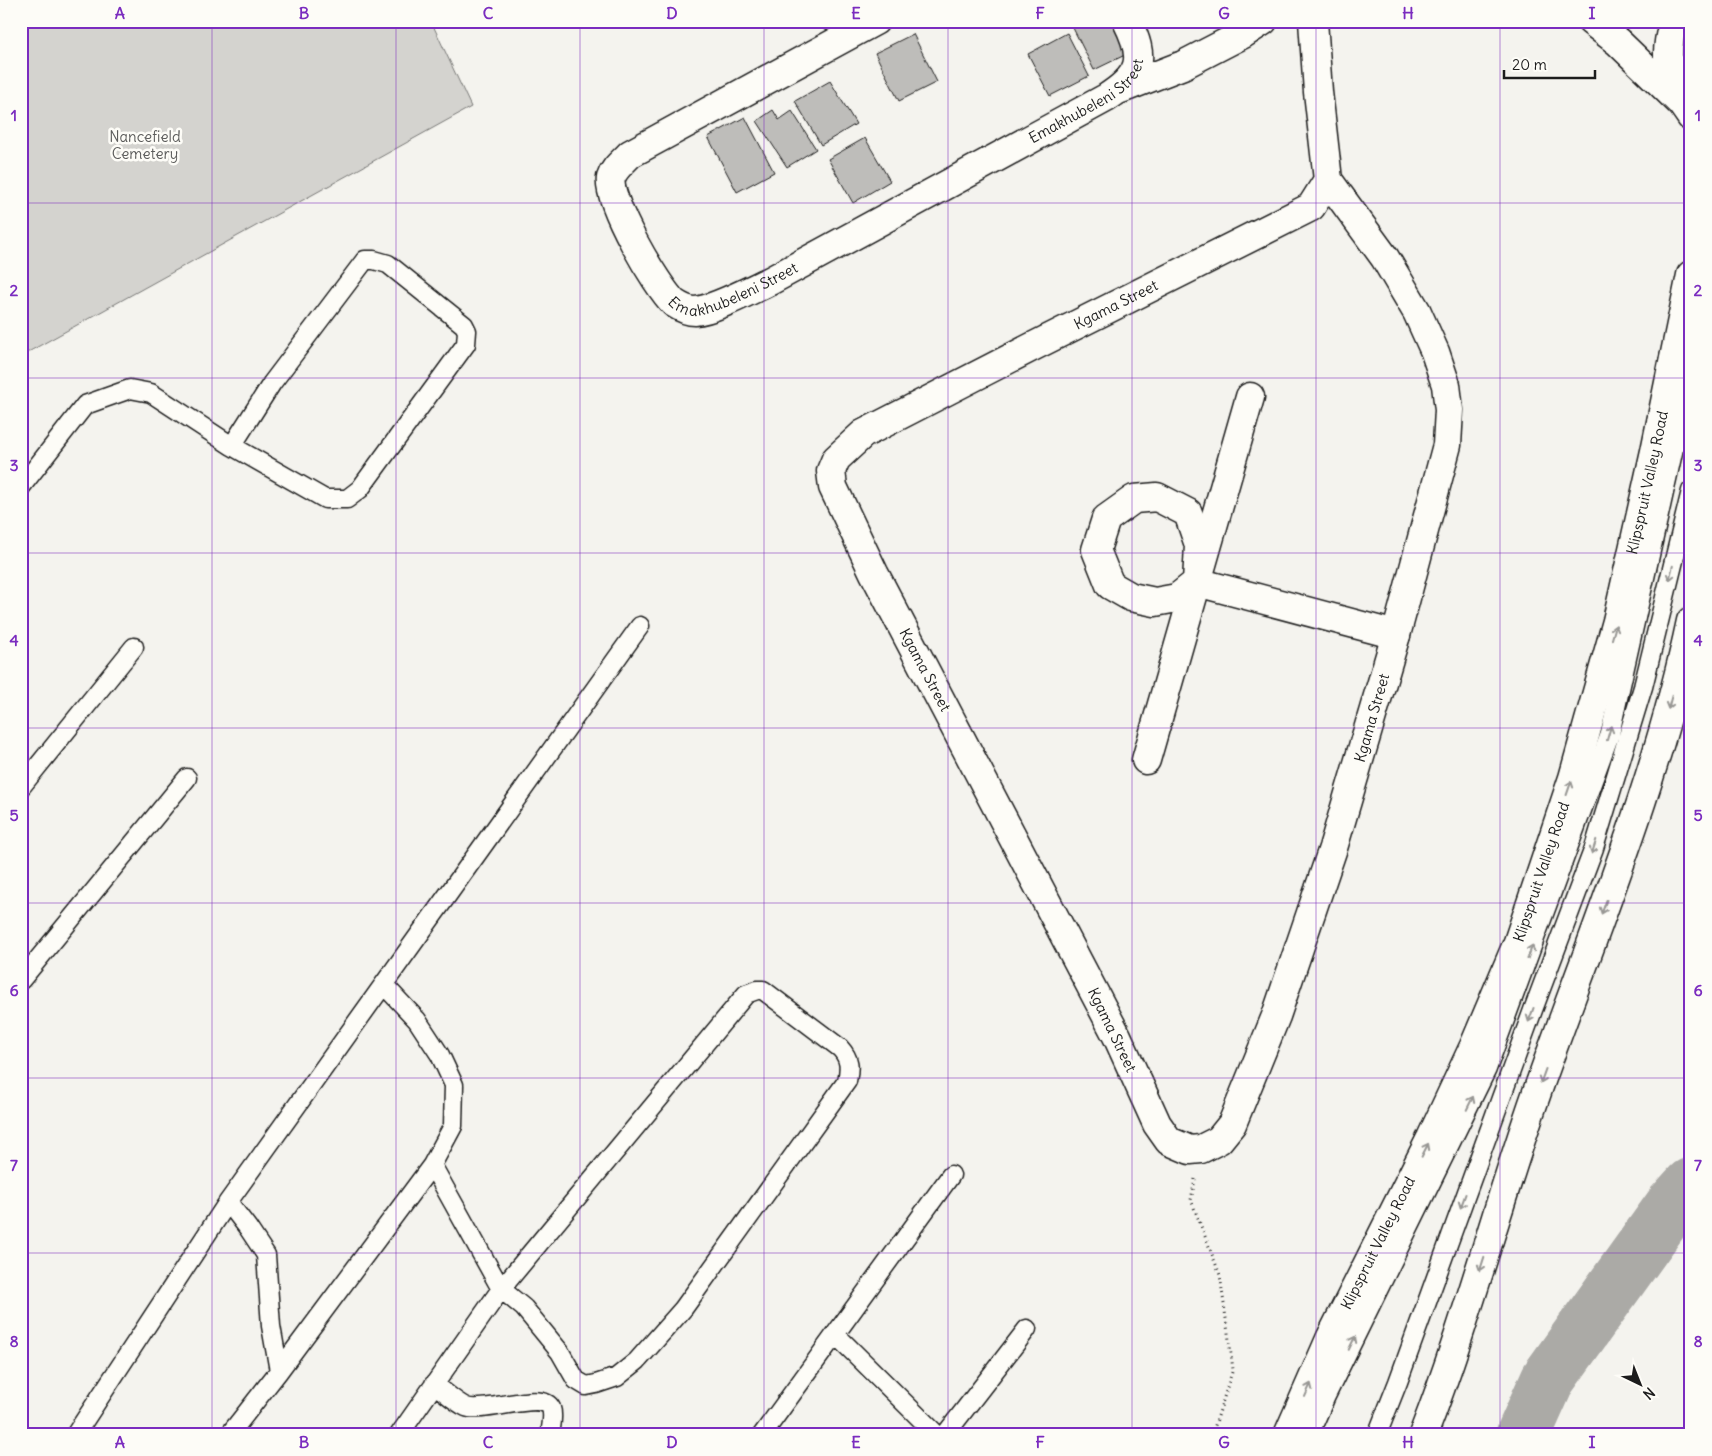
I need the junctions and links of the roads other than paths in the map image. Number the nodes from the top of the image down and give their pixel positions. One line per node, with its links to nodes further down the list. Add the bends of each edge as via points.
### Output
1 (875, 21): 7 (street, Emakhubeleni Street, via 630,154 617,167 611,178 615,200 632,239 674,302 695,311 717,305 770,281)
2 (1127, 21): 7 (street, Emakhubeleni Street, via 1136,39 1138,57 1134,75)
3 (1263, 21): 7 (street, via 1182,65)
4 (1313, 21): 9 (street, Kgama Street)
5 (1591, 21): 8 (street, via 1618,42)
6 (1674, 21): 8 (street, via 1667,50 1669,76)
7 (1121, 89)
8 (1685, 110)
9 (1328, 180): 19 (street, Kgama Street, via 1385,258 1417,312 1446,385 1449,410 1447,445); 19 (street, Kgama Street, via 1312,207 863,434 836,459 831,471 833,487 866,557 1117,1036 1157,1124 1169,1141 1190,1150 1201,1149 1218,1140 1232,1124 1276,1016 1334,848)
10 (1691, 275): 41 (street, Klipspruit Valley Road, one-way to 10, via 1331,1337 1470,1055 1518,942 1573,778 1616,621)
11 (1691, 372): 42 (lane, Klipspruit Valley Road, one-way to 11, via 1487,1068 1610,734)
12 (1250, 397): 16 (street)
13 (232, 446): 13 (lane, via 272,384 365,260 388,264 464,325 466,344 360,489 347,499 325,499); 14 (lane, via 151,393 130,389 85,405)
14 (21, 487)
15 (1691, 491): 43 (lane, one-way to 43, via 1643,687 1594,848)
16 (1197, 582): 19 (street); 21 (street)
17 (1691, 621): 44 (street, one-way to 44, via 1638,815 1537,1094 1446,1375)
18 (640, 626): 25 (lane)
19 (1396, 635)
20 (134, 648): 23 (lane)
21 (1146, 760)
22 (187, 778): 24 (lane)
23 (21, 787)
24 (21, 980)
25 (384, 985): 26 (lane, via 417,1020 440,1055 454,1085 453,1126); 28 (lane)
26 (432, 1165): 29 (lane); 32 (lane)
27 (951, 1176): 31 (lane)
28 (228, 1202): 32 (lane, via 266,1255 271,1326); 34 (lane)
29 (501, 1289): 29 (lane, via 524,1308 554,1344 576,1380 586,1386 617,1377 637,1361 683,1309 847,1081 850,1066 846,1056 840,1048 763,990 746,994); 33 (lane)
30 (1027, 1328): 40 (lane)
31 (836, 1334): 38 (lane); 39 (lane)
32 (279, 1371): 35 (lane)
33 (434, 1384): 36 (lane); 37 (lane, via 466,1407 482,1409 534,1400 546,1402 552,1413)
34 (75, 1435)
35 (230, 1435)
36 (399, 1435)
37 (550, 1435)
38 (762, 1435)
39 (937, 1435)
40 (944, 1435)
41 (1288, 1435)
42 (1309, 1435)
43 (1377, 1435)
44 (1423, 1435)

